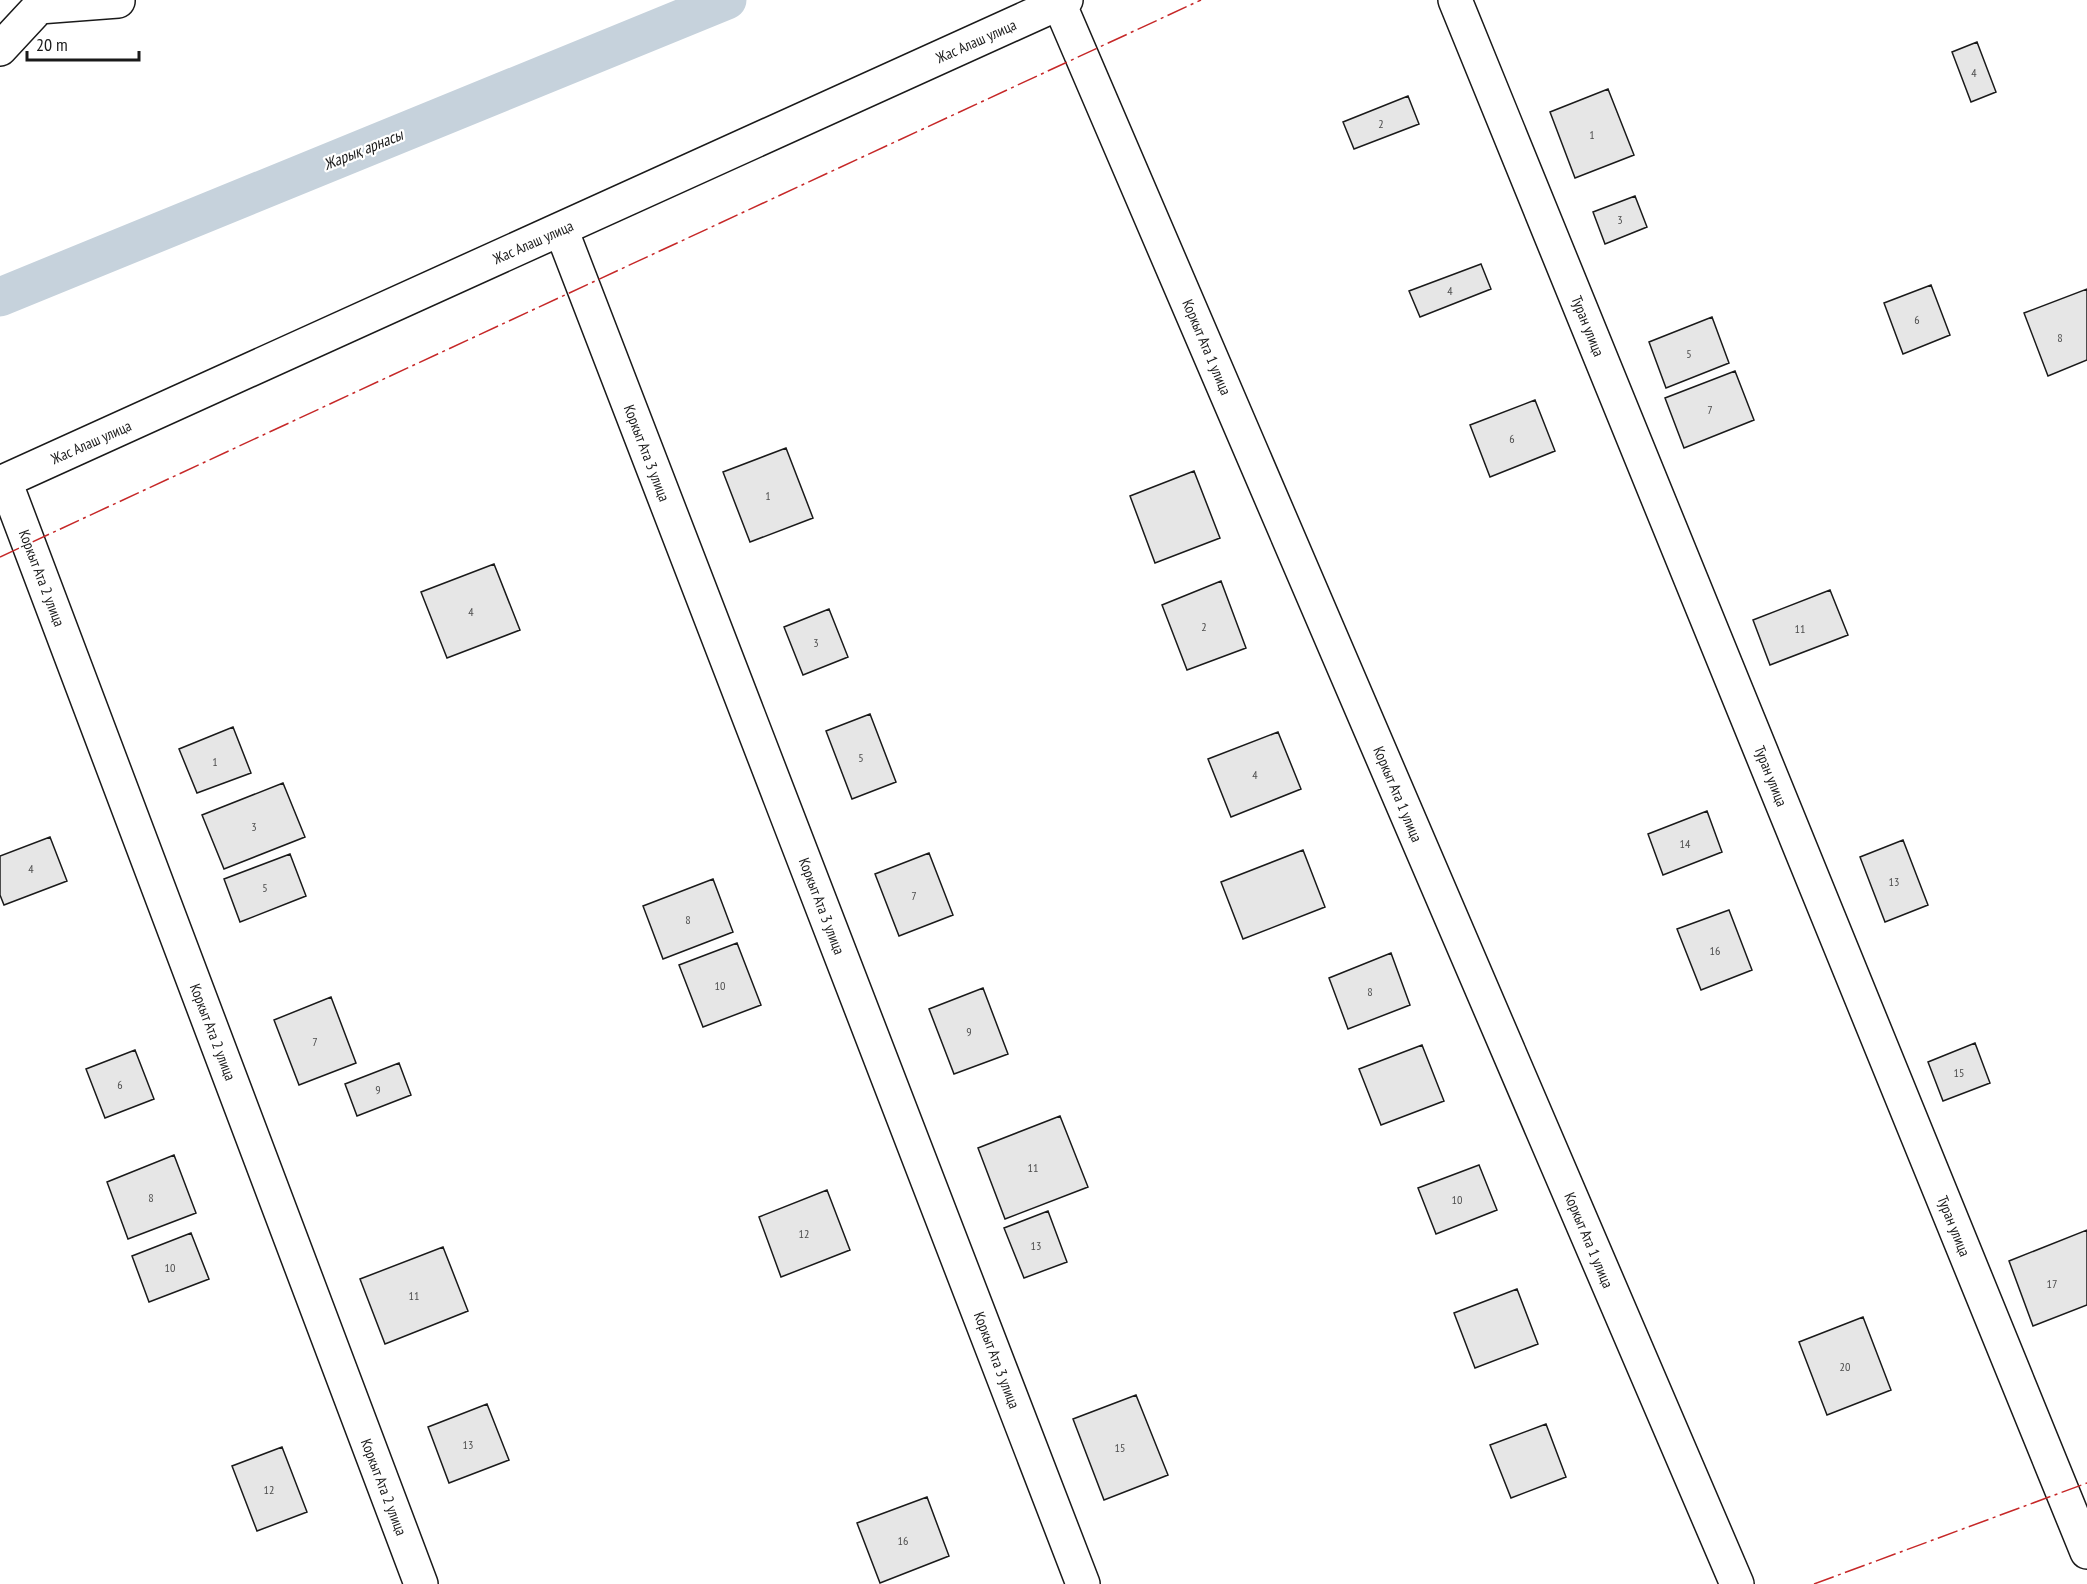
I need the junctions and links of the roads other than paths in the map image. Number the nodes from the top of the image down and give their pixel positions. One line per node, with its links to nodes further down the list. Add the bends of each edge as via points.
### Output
1 (1455, 0): 7 (street, Туран улица)
2 (118, 1): 4 (street, via 39,7)
3 (1063, 2): 5 (street, Жас Алаш улица); 10 (street, Коркыт Ата 1 улица)
4 (0, 49)
5 (561, 229): 6 (street, Жас Алаш улица); 9 (street, Коркыт Ата 3 улица)
6 (3, 482): 8 (street, Коркыт Ата 2 улица)
7 (2087, 1552)
8 (421, 1584)
9 (1083, 1584)
10 (1737, 1584)

